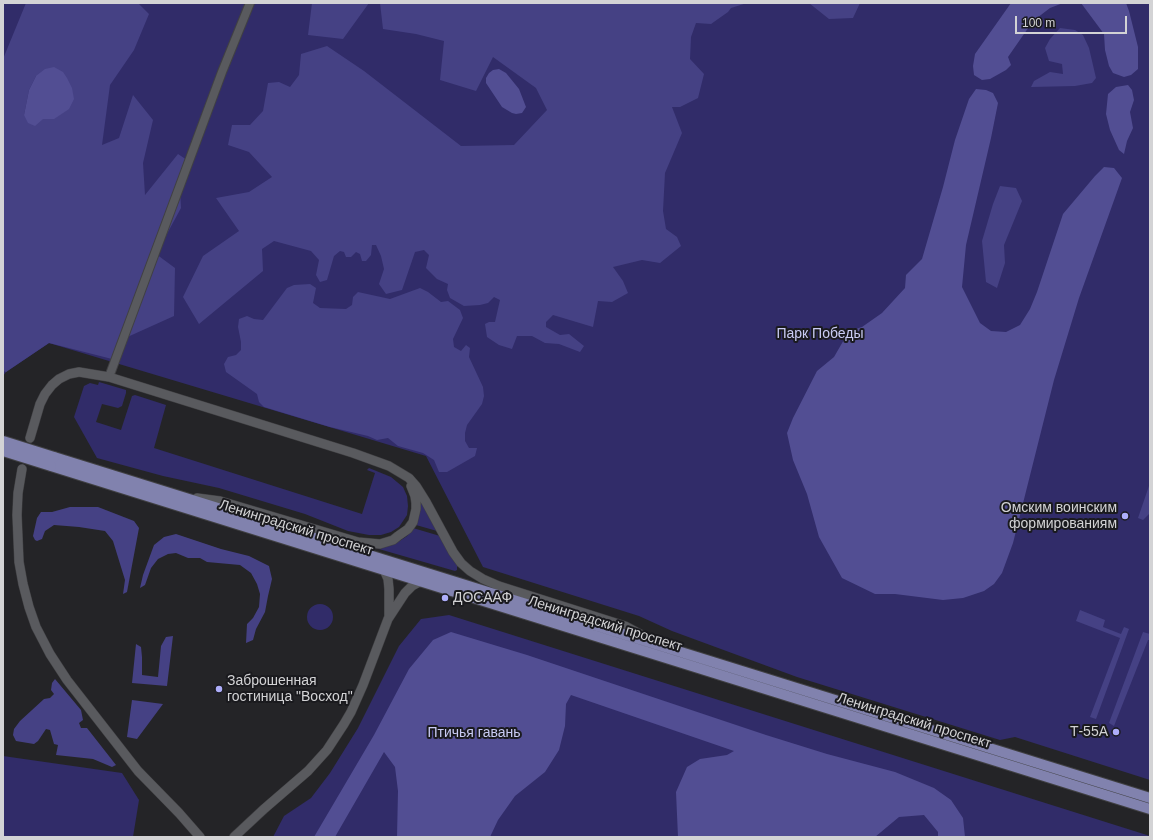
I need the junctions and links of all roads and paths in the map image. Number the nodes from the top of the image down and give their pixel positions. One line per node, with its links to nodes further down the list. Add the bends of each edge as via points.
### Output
1 (250, 3): 2 (street)
2 (109, 377): 3 (street, via 79,372 59,379 45,394 40,404); 8 (street, via 353,453)
3 (30, 438)
4 (3, 441): 6 (main road, bridge)
5 (3, 451): 6 (main road, bridge)
6 (53, 462): 9 (main road, Ленинградский проспект); 10 (main road, Ленинградский проспект)
7 (22, 469): 16 (street, via 17,515 19,562 36,627 67,680 96,718 147,782 180,813)
8 (397, 470): 9 (street, via 413,489 416,509 413,522 404,533 380,544 358,542 220,501); 13 (street, via 416,486 453,552 470,571 499,586 625,626)
9 (181, 497): 13 (main road, Ленинградский проспект)
10 (384, 570): 11 (main road, Ленинградский проспект); 12 (street, via 389,590)
11 (421, 582): 12 (street, via 405,593); 15 (main road, Ленинградский проспект)
12 (388, 619): 17 (street, via 351,712 327,750 308,771)
13 (665, 647): 14 (main road, Ленинградский проспект)
14 (1150, 798)
15 (1150, 809)
16 (200, 837)
17 (234, 837)

